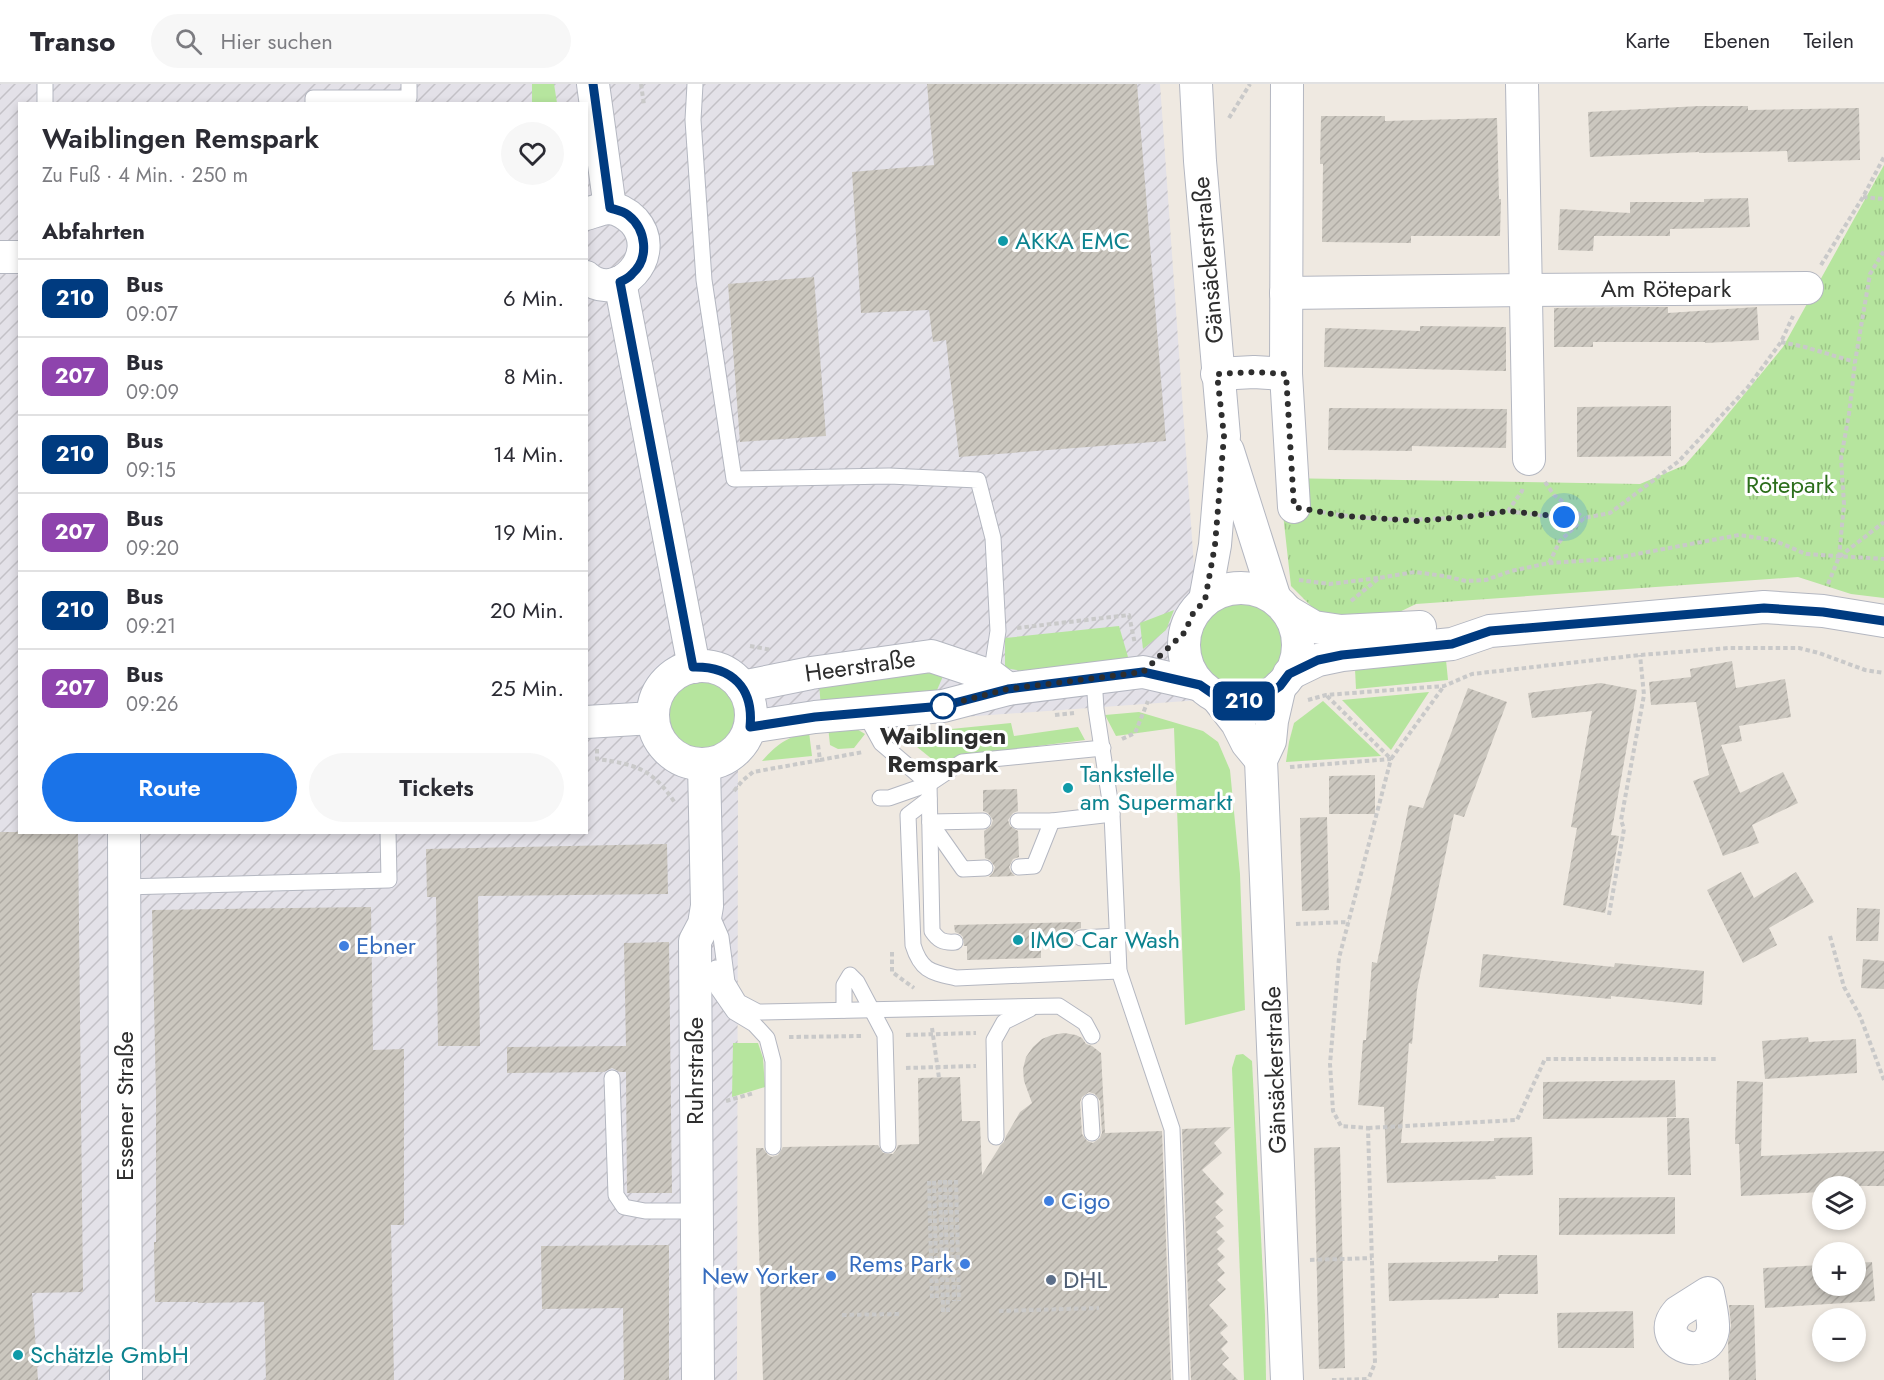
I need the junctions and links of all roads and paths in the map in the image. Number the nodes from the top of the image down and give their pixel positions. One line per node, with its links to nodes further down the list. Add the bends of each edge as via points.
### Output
1 (45, 84): 10 (lane)
2 (409, 84): 11 (lane, via 410,98 314,98)
3 (593, 84): 17 (street)
4 (641, 84): 12 (path)
5 (695, 84): 53 (lane, via 693,120 705,280 734,480 889,476 978,480 993,538)
6 (1196, 84): 28 (street, Gänsäckerstraße)
7 (1250, 84): 13 (path)
8 (1287, 84): 25 (street)
9 (1522, 84): 24 (street)
10 (45, 102)
11 (314, 102)
12 (644, 105)
13 (1229, 118)
14 (1884, 157): 15 (path)
15 (1863, 197): 16 (path); 23 (path)
16 (1884, 199)
17 (598, 211): 22 (street, via 627,214 640,228 645,246 640,265)
18 (1884, 251): 27 (path, via 1870,274)
19 (0, 257): 20 (street)
20 (18, 257)
21 (588, 279): 22 (street, via 606,284)
22 (620, 282): 49 (street)
23 (1807, 288): 24 (street, Am Rötepark); 26 (path)
24 (1525, 290): 25 (street, Am Rötepark); 31 (street)
25 (1286, 293): 29 (street)
26 (1781, 342): 27 (path); 34 (path, via 1748,387 1679,461 1610,513)
27 (1855, 362): 36 (path, via 1840,458 1844,504)
28 (1217, 374): 29 (street); 30 (street, Gänsäckerstraße)
29 (1286, 374): 32 (street)
30 (1224, 436): 41 (street, Gänsäckerstraße); 42 (street, Gänsäckerstraße, via 1215,545)
31 (1529, 459): 33 (path, via 1522,491); 34 (path, via 1554,495)
32 (1294, 507): 33 (path, via 1343,516 1417,521)
33 (1508, 511): 34 (path)
34 (1584, 518): 38 (path, via 1560,542)
35 (1884, 522): 36 (path)
36 (1839, 557): 37 (path); 38 (path, via 1806,554 1773,540 1739,535 1610,559); 40 (path)
37 (1884, 559)
38 (1549, 562): 39 (path, via 1486,580 1466,581 1415,572)
39 (1379, 578): 41 (path, via 1330,584); 43 (path)
40 (1826, 591)
41 (1286, 597): 42 (street, via 1236,588); 46 (street, via 1314,627 1341,631 1450,625); 56 (street, via 1298,645)
42 (1205, 600): 47 (street, via 1192,615)
43 (1348, 603)
44 (1129, 615): 51 (path)
45 (1884, 621): 46 (street, via 1764,608)
46 (1490, 631): 56 (street, via 1452,644 1318,660)
47 (1185, 632): 51 (street); 57 (street, via 1189,669)
48 (1640, 656): 50 (path, via 1728,648 1799,648); 54 (path, via 1472,674); 83 (path, via 1644,695 1621,820 1624,829)
49 (693, 667): 55 (street, via 721,670); 60 (street, via 668,679 659,690)
50 (1884, 673)
51 (1142, 674): 52 (street, Heerstraße); 57 (street, Heerstraße); 63 (path, via 1135,733)
52 (1094, 678): 53 (street, Heerstraße); 63 (lane)
53 (999, 682): 55 (street, Heerstraße, via 931,656); 59 (street, Heerstraße, via 943,706)
54 (1444, 686): 58 (path); 64 (path)
55 (742, 687): 61 (street, via 751,713)
56 (1290, 688): 57 (street, via 1253,700 1234,701); 58 (path); 67 (street, Gänsäckerstraße, via 1272,721)
57 (1208, 690): 67 (street, via 1237,723 1247,743)
58 (1326, 695): 64 (path)
59 (864, 712): 61 (street, Heerstraße); 68 (lane, via 881,743)
60 (653, 718): 62 (street); 66 (street, via 656,733 669,751 689,762)
61 (750, 727): 66 (street, via 733,753)
62 (592, 731): 71 (path, via 597,759 626,763 645,771 662,784)
63 (1103, 748): 68 (lane, via 962,762); 72 (lane)
64 (1391, 759): 67 (path); 84 (path)
65 (820, 760): 69 (path, via 753,772)
66 (704, 764): 82 (street, Ruhrstraße)
67 (1272, 764): 85 (street, Gänsäckerstraße)
68 (929, 791): 70 (lane); 76 (lane); 90 (lane, via 908,815 913,945 924,966 956,978)
69 (733, 792)
70 (880, 798)
71 (678, 808)
72 (1112, 814): 75 (lane); 86 (lane)
73 (983, 821): 76 (lane)
74 (1018, 821): 75 (lane)
75 (1052, 821): 79 (lane, via 1034,866)
76 (930, 822): 80 (lane, via 963,869); 89 (lane, via 932,931 938,939)
77 (124, 834): 81 (street, Essener Straße)
78 (388, 834): 81 (lane, via 389,879)
79 (1019, 867)
80 (985, 868)
81 (124, 887): 119 (street, Essener Straße)
82 (706, 915): 93 (lane, via 721,937 727,982 739,1002 758,1011); 100 (lane, via 718,989 734,1011 767,1038 773,1061); 109 (street, Ruhrstraße, via 695,940)
83 (1609, 915)
84 (1349, 922): 85 (path); 103 (path, via 1339,958 1331,1052 1333,1111 1341,1126)
85 (1268, 926): 111 (street, Gänsäckerstraße)
86 (1118, 936): 88 (lane); 90 (lane)
87 (1830, 936): 99 (path, via 1844,987 1860,1016)
88 (1081, 938)
89 (955, 942)
90 (1119, 971): 121 (lane, via 1172,1129)
91 (1035, 1006): 92 (lane); 94 (lane, via 1059,1006 1085,1023); 96 (lane, via 1004,1022 994,1040)
92 (872, 1009): 93 (lane); 93 (lane, via 850,975 844,986); 97 (lane, via 885,1035)
93 (844, 1010)
94 (1092, 1036)
95 (1718, 1059): 103 (path, via 1545,1059 1517,1120)
96 (995, 1065): 97 (path); 105 (lane)
97 (887, 1068): 106 (lane)
98 (612, 1078): 109 (lane, via 616,1195 624,1207)
99 (1884, 1080)
100 (772, 1087): 101 (path); 107 (lane)
101 (726, 1101)
102 (1090, 1102): 104 (lane)
103 (1368, 1128): 110 (path)
104 (1092, 1133)
105 (996, 1137)
106 (888, 1145)
107 (773, 1147)
108 (942, 1180): 112 (path); 113 (path); 116 (path)
109 (696, 1211): 120 (street, Ruhrstraße)
110 (1372, 1258): 111 (path); 124 (path, via 1375,1363)
111 (1283, 1260): 122 (street, Gänsäckerstraße)
112 (935, 1301)
113 (956, 1301)
114 (1099, 1308): 115 (path)
115 (999, 1311)
116 (946, 1312)
117 (899, 1314): 118 (path)
118 (842, 1316)
119 (126, 1380)
120 (698, 1380)
121 (1181, 1380)
122 (1287, 1380)
123 (1332, 1380): 124 (path)
124 (1368, 1380)

